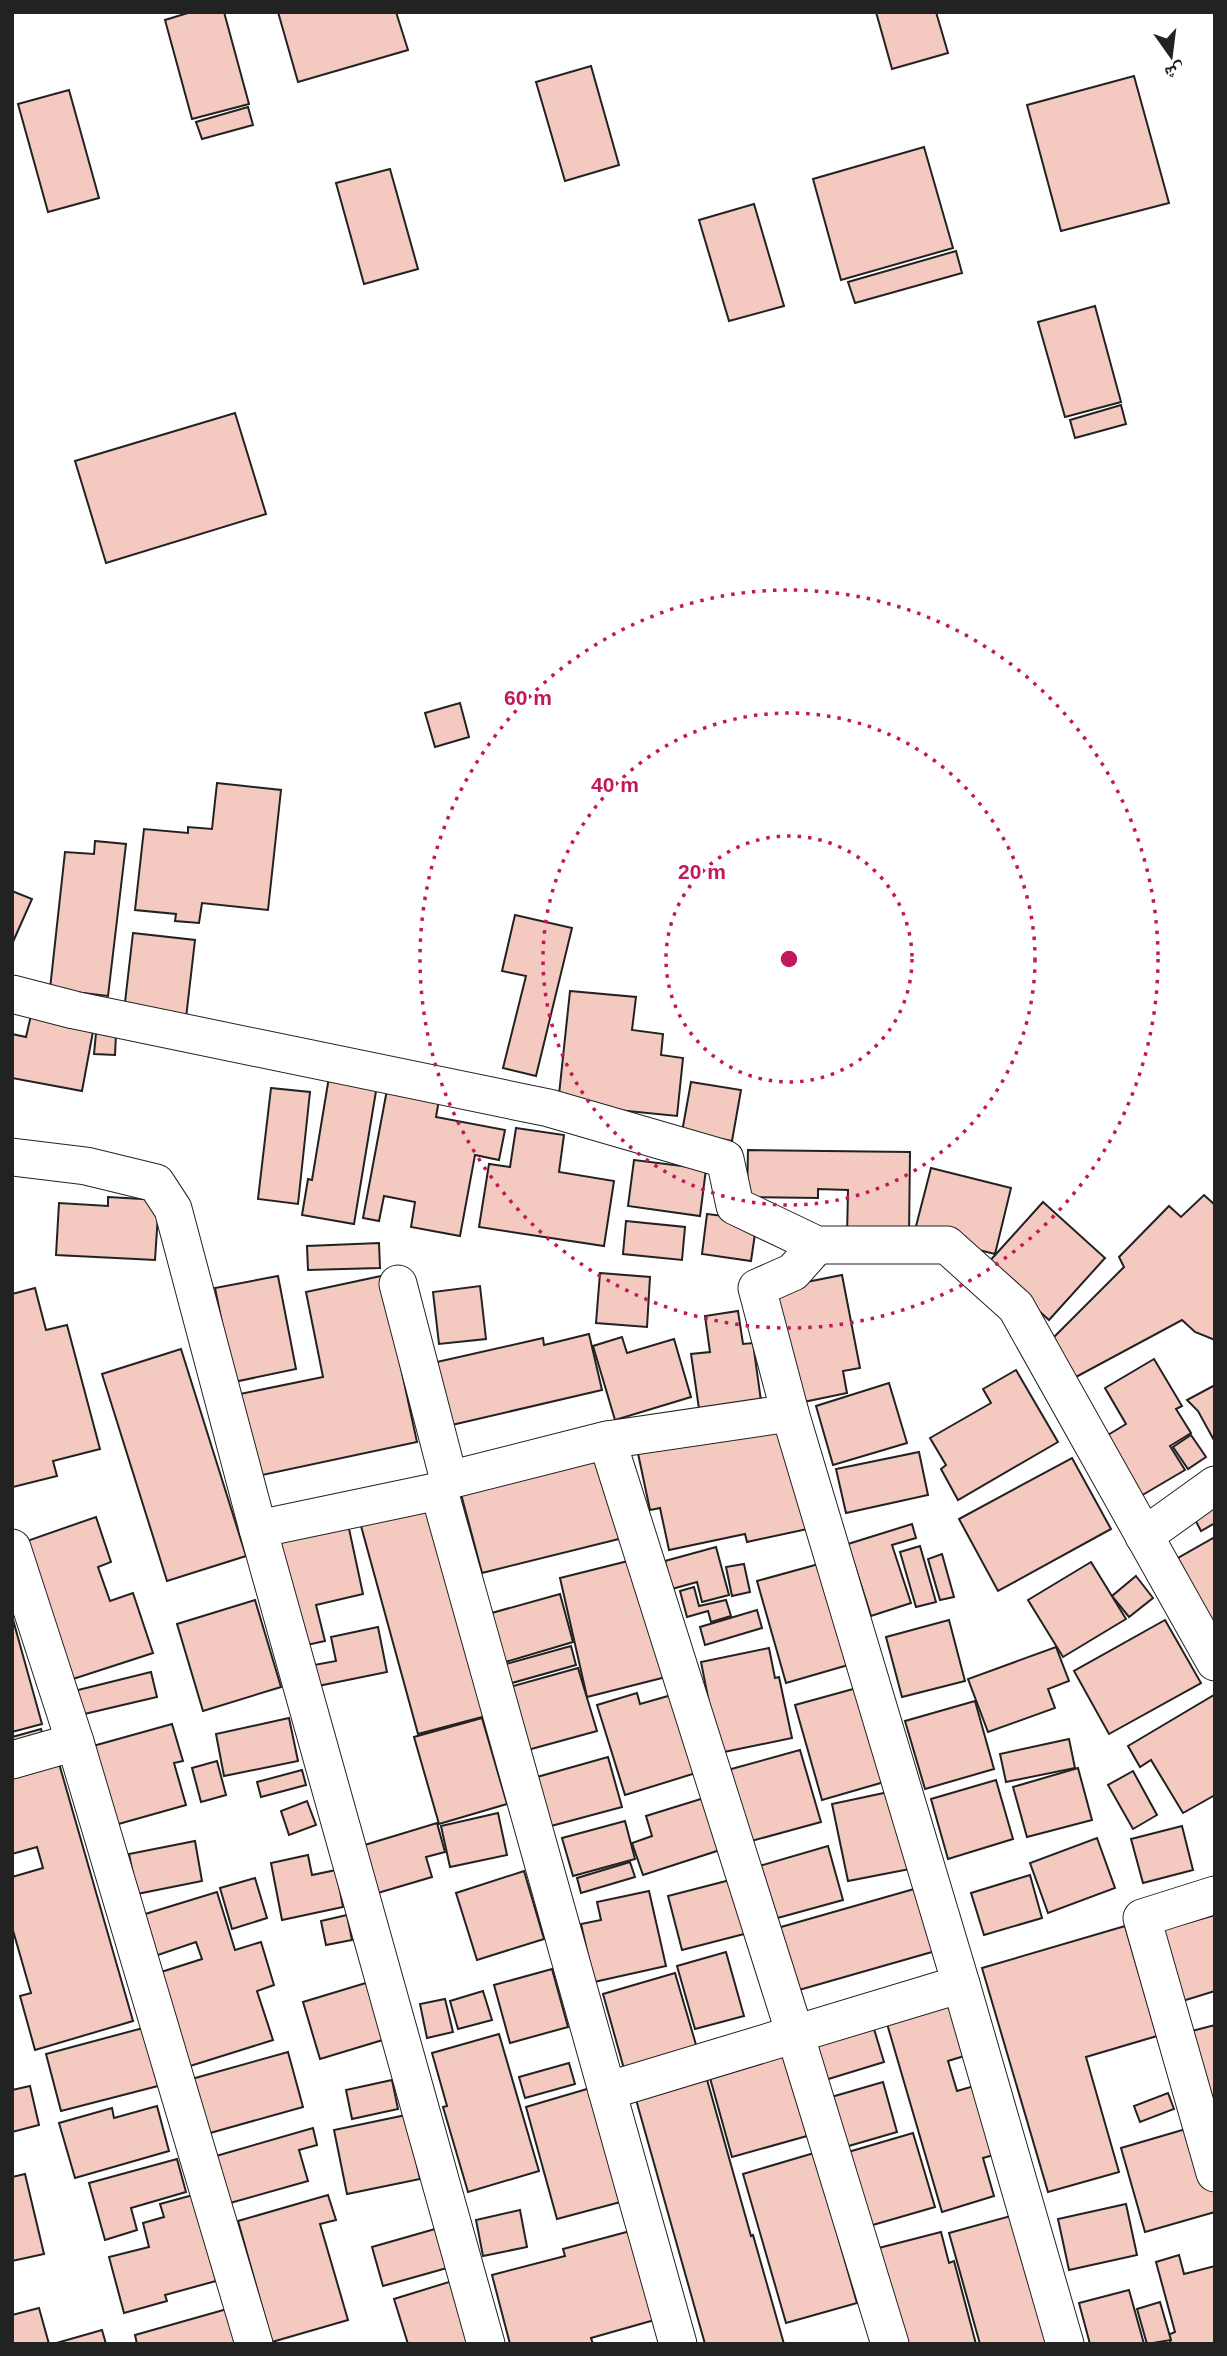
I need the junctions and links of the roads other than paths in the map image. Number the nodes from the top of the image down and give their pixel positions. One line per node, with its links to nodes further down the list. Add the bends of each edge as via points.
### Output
1 (12, 994): 3 (street, via 550,1108 725,1159 736,1206)
2 (12, 1157): 9 (street, via 86,1166 156,1183 173,1209)
3 (817, 1245): 5 (street, via 793,1272 757,1288); 10 (street, via 947,1245 1016,1307)
4 (398, 1284): 8 (street)
5 (790, 1413): 6 (street); 16 (street)
6 (607, 1440): 8 (street); 17 (street)
7 (1215, 1485): 10 (street)
8 (444, 1486): 9 (street); 18 (street)
9 (258, 1529): 21 (street)
10 (1144, 1536): 12 (street)
11 (12, 1548): 13 (street)
12 (1215, 1662)
13 (75, 1742): 14 (street); 20 (street)
14 (12, 1760)
15 (1215, 1895): 19 (street, via 1142,1918)
16 (961, 1984): 17 (street); 24 (street)
17 (795, 2034): 18 (street); 23 (street)
18 (607, 2091): 22 (street)
19 (1215, 2173)
20 (254, 2344)
21 (486, 2344)
22 (678, 2344)
23 (890, 2344)
24 (1065, 2344)

